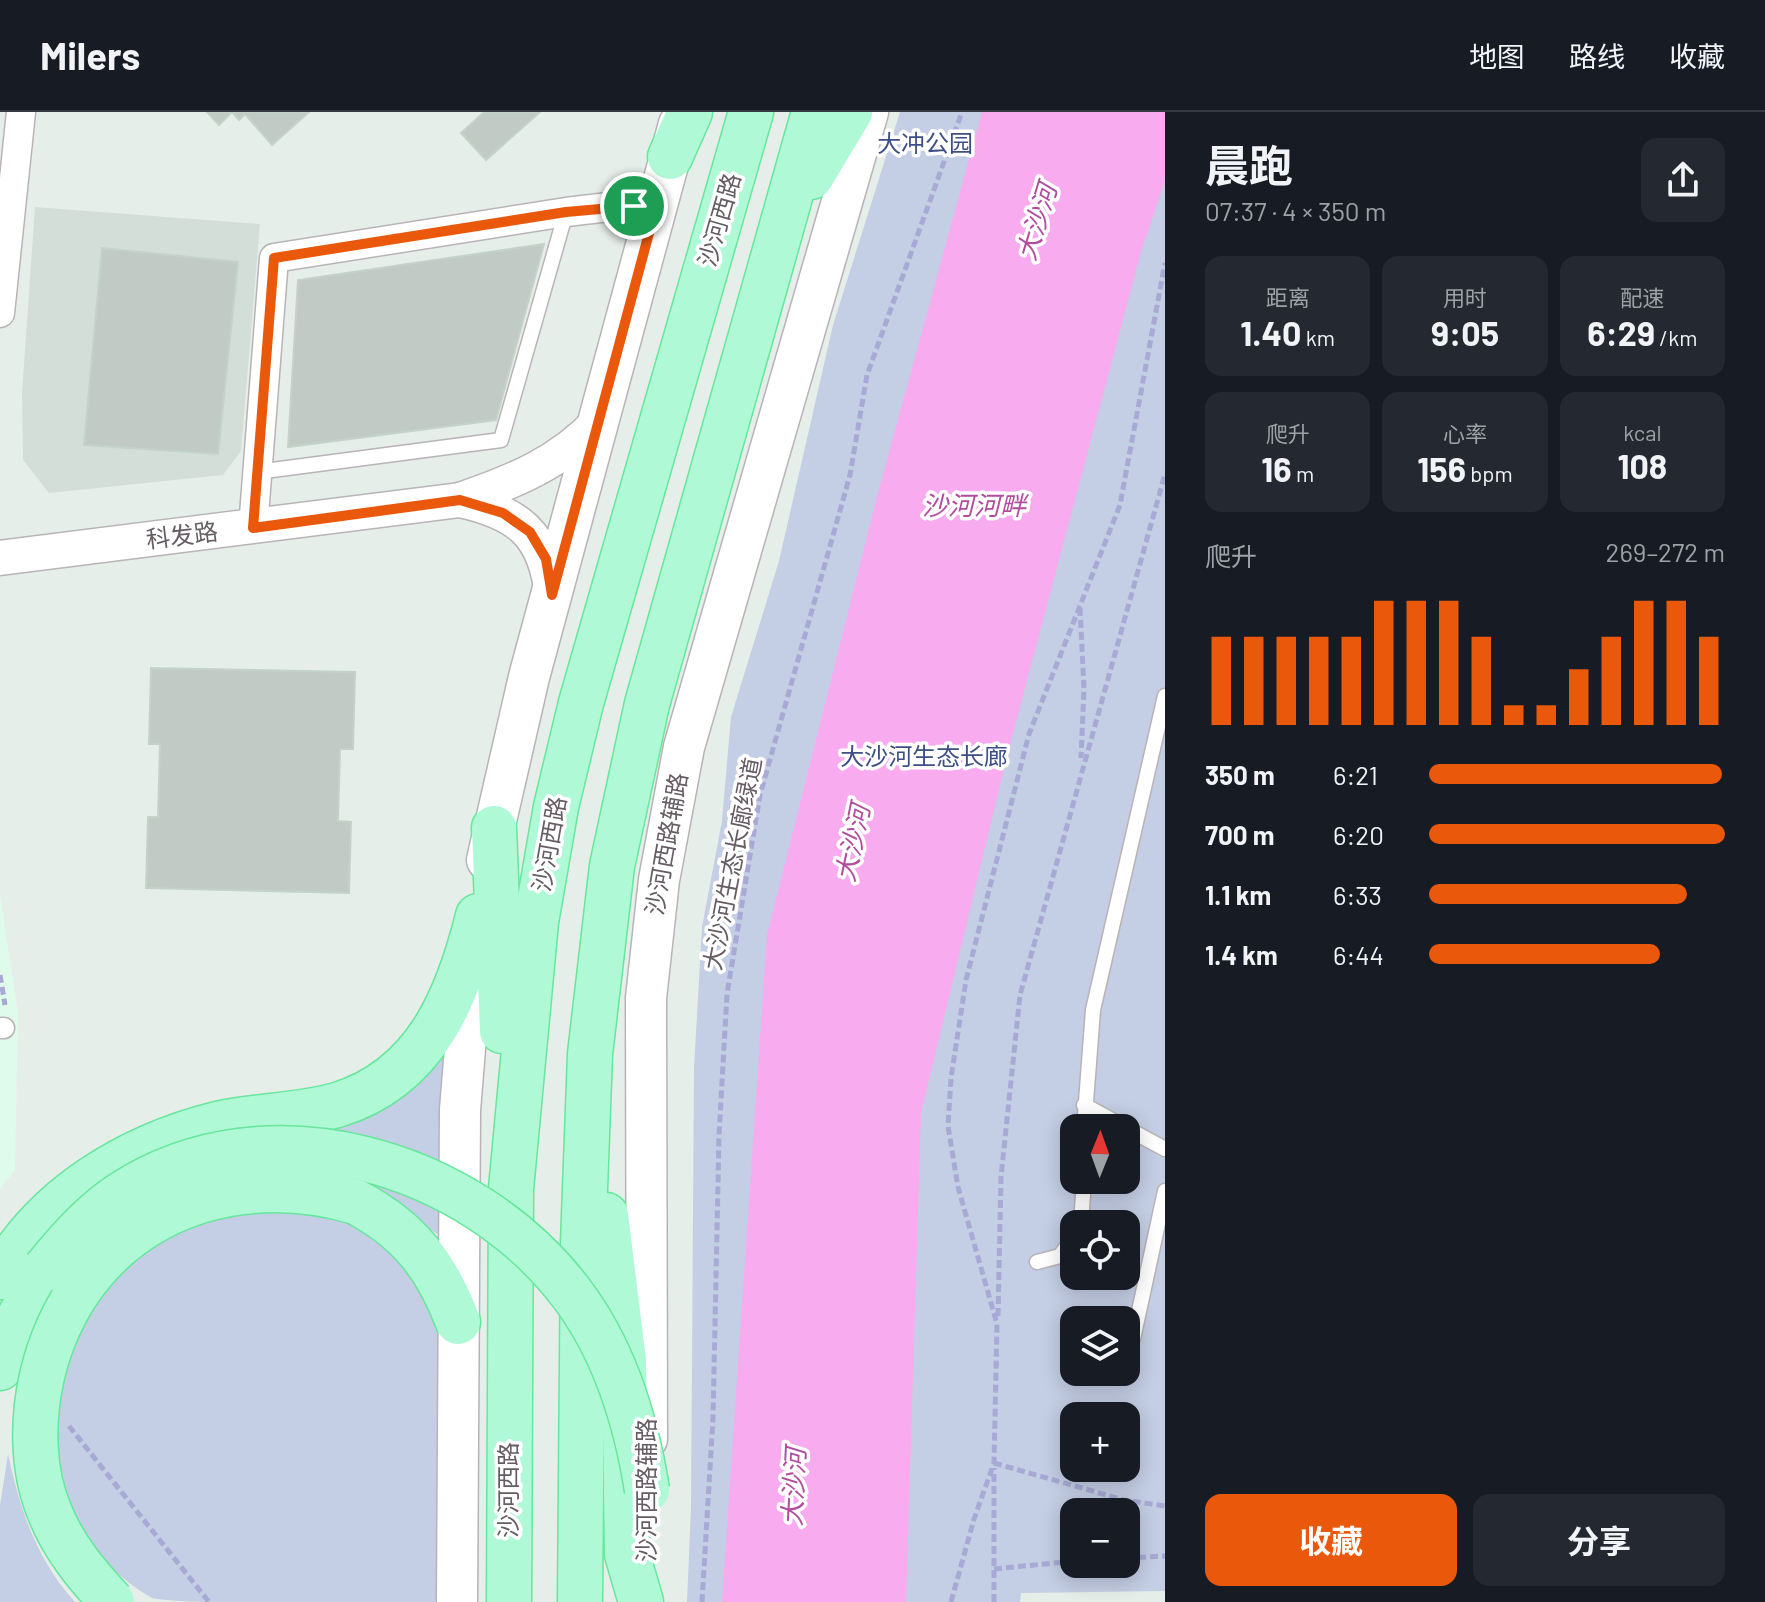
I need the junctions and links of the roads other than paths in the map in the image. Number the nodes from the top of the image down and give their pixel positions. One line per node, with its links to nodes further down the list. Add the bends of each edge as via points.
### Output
1 (21, 112): 12 (street)
2 (682, 112): 8 (main road)
3 (690, 112): 8 (main road)
4 (751, 112): 26 (main road, 沙河西路, via 566,760 536,922)
5 (814, 112): 11 (main road)
6 (850, 112): 11 (main road)
7 (868, 112): 34 (main road, 沙河西路辅路, bridge, via 684,747 659,880 645,1043)
8 (670, 157): 9 (main road)
9 (656, 207): 10 (street); 13 (main road)
10 (566, 212): 14 (lane, via 501,440); 14 (street, via 274,258)
11 (781, 227): 22 (main road, via 634,757 610,880)
12 (0, 313)
13 (599, 421): 15 (street, via 556,460); 18 (main road)
14 (257, 472): 16 (street)
15 (460, 500): 16 (street, 科发路); 18 (street, via 503,513 530,532 546,559)
16 (253, 528): 17 (street, 科发路)
17 (0, 558)
18 (552, 595): 20 (main road)
19 (1165, 696): 23 (lane, via 1093,1010)
20 (494, 828): 21 (main road); 26 (main road)
21 (478, 916): 30 (main road, via 447,1013 416,1054 392,1075 338,1105 219,1124 122,1161 48,1212); 32 (main road, via 464,1042)
22 (590, 1054): 38 (main road); 39 (main road, via 624,1361 627,1554)
23 (1084, 1105): 24 (lane); 25 (lane)
24 (1084, 1114)
25 (1165, 1149)
26 (511, 1189): 37 (main road, 沙河西路)
27 (1165, 1191): 31 (lane)
28 (1060, 1256): 29 (lane)
29 (1037, 1262)
30 (0, 1277)
31 (1140, 1307)
32 (458, 1322): 35 (main road, bridge, via 446,1289 409,1237 356,1202 322,1192 242,1190 201,1199 128,1237 80,1287 61,1321 38,1391 34,1432 49,1512 66,1547); 36 (main road)
33 (0, 1368): 34 (main road, bridge, via 12,1330 45,1269 84,1225 125,1192 181,1165 236,1150 292,1148 349,1155 411,1174 480,1208 557,1275 590,1322 621,1382)
34 (647, 1490): 40 (main road, 沙河西路辅路)
35 (112, 1602)
36 (457, 1602)
37 (509, 1602)
38 (580, 1602)
39 (641, 1602)
40 (647, 1602)

